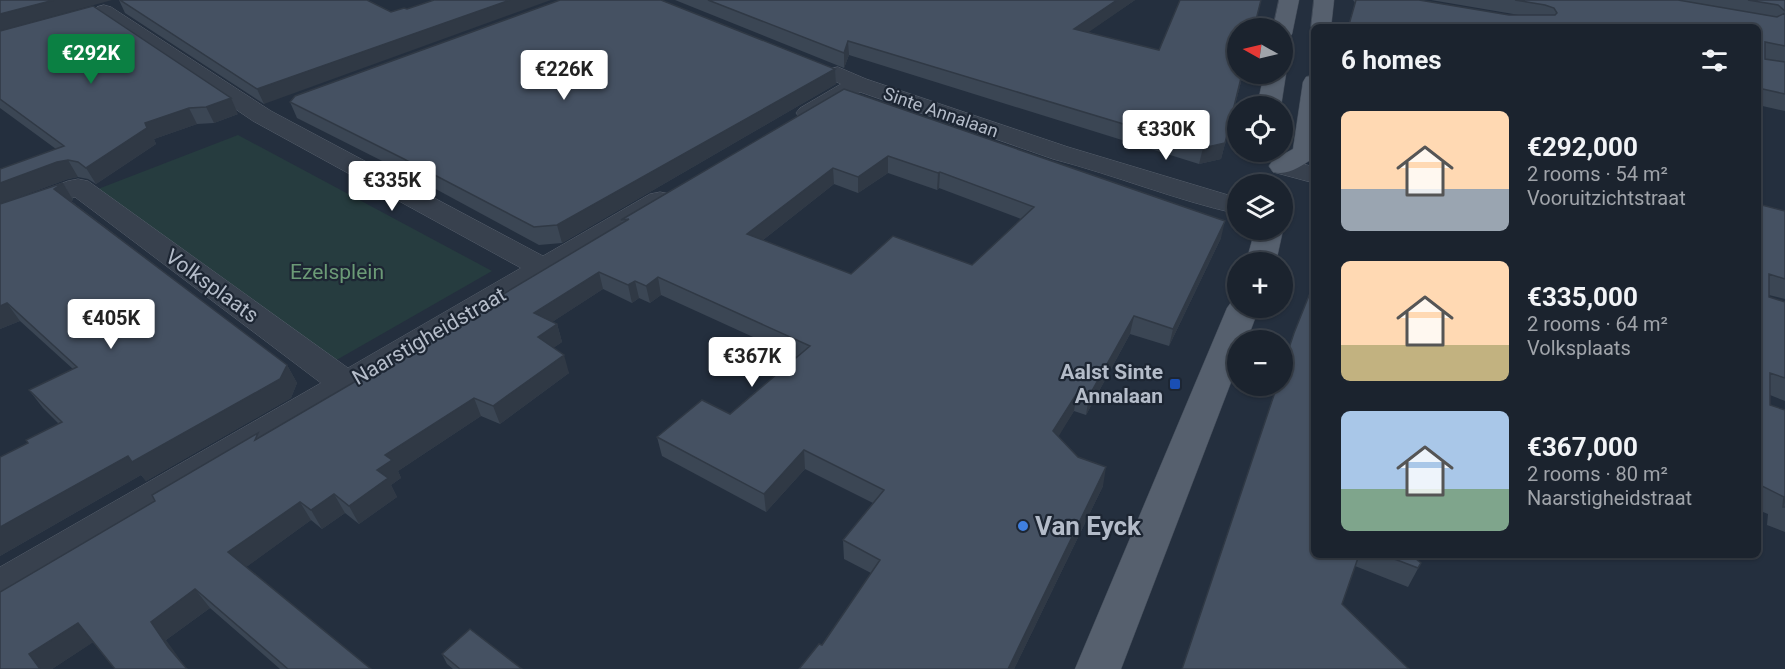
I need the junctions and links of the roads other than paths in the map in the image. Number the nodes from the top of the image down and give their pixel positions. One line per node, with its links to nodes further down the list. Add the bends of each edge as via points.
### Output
1 (1289, 0): 6 (main road)
2 (1324, 0): 7 (main road)
3 (134, 3): 4 (street)
4 (104, 11): 5 (street); 20 (street)
5 (81, 17)
6 (1285, 18)
7 (1321, 24)
8 (815, 64): 9 (street, Sinte Annalaan)
9 (858, 84): 11 (street); 18 (street, Sinte Annalaan, via 1062,154)
10 (1311, 106): 12 (main road, via 1305,153)
11 (785, 126)
12 (1281, 174)
13 (1293, 176): 14 (street)
14 (1311, 176)
15 (1293, 182): 17 (street)
16 (684, 186): 20 (street, Naarstigheidstraat)
17 (1311, 190)
18 (1227, 204)
19 (0, 215): 22 (street, Volksplaats, via 78,187)
20 (543, 268): 22 (street, Naarstigheidstraat)
21 (1239, 318): 24 (main road)
22 (346, 384): 23 (street, Naarstigheidstraat)
23 (0, 588)
24 (1098, 669)

